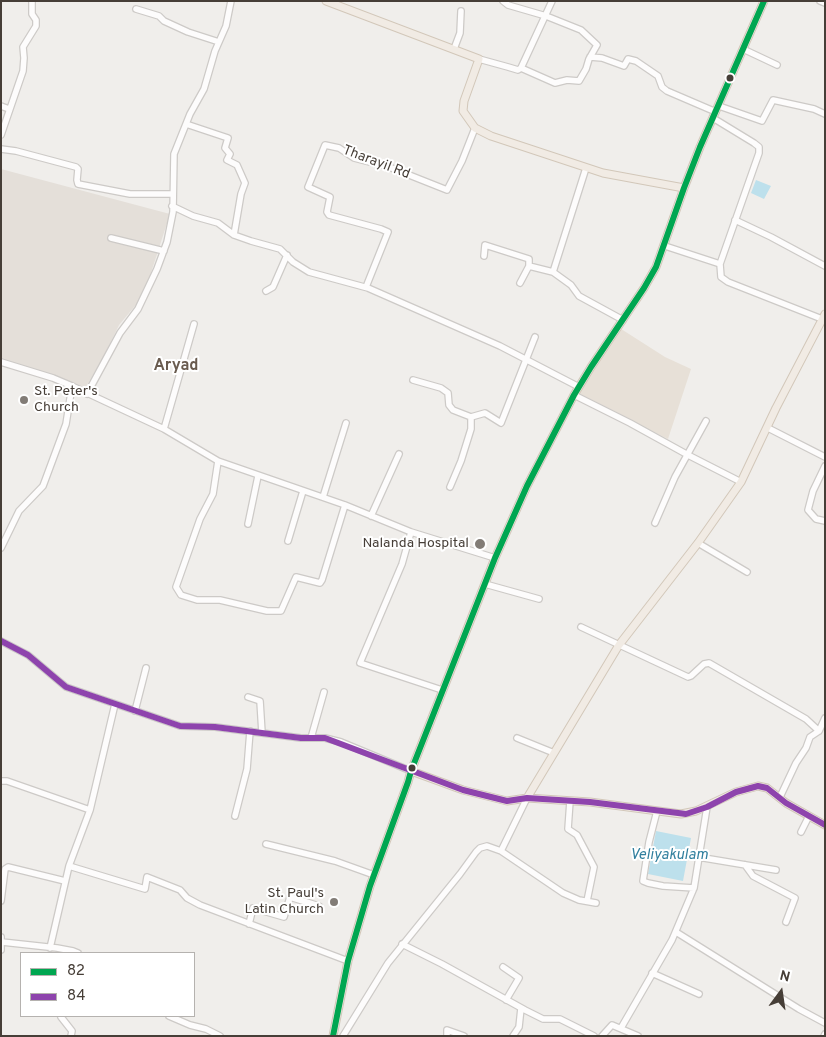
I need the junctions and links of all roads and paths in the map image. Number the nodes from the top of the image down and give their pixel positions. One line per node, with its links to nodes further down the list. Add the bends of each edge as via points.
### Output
1 (32, 1): 20 (street, via 36,26 23,47 23,71)
2 (231, 1): 12 (street, via 226,26)
3 (327, 1): 13 (main road)
4 (503, 1): 11 (street)
5 (552, 1): 11 (street)
6 (764, 1): 14 (main road)
7 (820, 1): 8 (street)
8 (825, 3)
9 (136, 9): 12 (street)
10 (461, 11): 13 (street, via 460,33)
11 (546, 16): 15 (street, via 581,30 597,45); 18 (street)
12 (218, 42): 23 (street, via 204,88)
13 (454, 49): 16 (main road)
14 (743, 49): 17 (street); 21 (main road)
15 (590, 57): 18 (street, via 579,81 555,83); 21 (street, via 624,66 628,59 636,61 658,76 667,91)
16 (480, 59): 18 (street, via 518,70); 24 (main road, via 463,111)
17 (777, 65)
18 (521, 68)
19 (1, 106): 20 (street)
20 (9, 109): 25 (street)
21 (716, 112): 22 (street, via 762,121 773,100); 28 (main road); 31 (street, via 759,147)
22 (825, 114)
23 (186, 124): 29 (street, via 174,154); 32 (street, via 228,138 225,148 230,154 227,160 237,165 245,183)
24 (475, 128): 27 (main road, via 511,144); 43 (street, Tharayil Rd, via 447,190 325,145 308,187 330,197 329,215 388,232)
25 (1, 135)
26 (1, 149): 29 (street, via 76,167 78,184 130,194)
27 (586, 168): 28 (main road); 41 (street)
28 (684, 188): 34 (main road)
29 (173, 194): 30 (street)
30 (172, 206): 32 (street, via 193,216 218,222); 35 (street)
31 (735, 220): 38 (street); 40 (street)
32 (234, 235): 36 (street, via 280,249)
33 (111, 238): 35 (street)
34 (665, 246): 38 (street); 46 (main road)
35 (164, 251): 54 (street, via 138,309 120,333)
36 (287, 255): 43 (street, via 309,272); 44 (street, via 273,287)
37 (484, 256): 39 (street, via 486,245 529,259)
38 (720, 264): 45 (street, via 721,277 728,282)
39 (529, 266): 41 (street); 42 (street)
40 (825, 266)
41 (553, 272): 46 (street, via 579,296)
42 (520, 283)
43 (366, 287): 49 (street)
44 (266, 291)
45 (823, 319): 59 (main road)
46 (623, 320): 53 (main road)
47 (194, 324): 60 (street)
48 (535, 337): 49 (street)
49 (527, 360): 53 (street); 56 (street, via 501,423 485,413)
50 (1, 362): 52 (street)
51 (413, 380): 56 (street, via 441,388 448,393 453,410)
52 (72, 386): 54 (street); 79 (street, via 66,424 43,486 19,511)
53 (579, 387): 55 (main road)
54 (87, 394): 60 (street)
55 (574, 396): 62 (street); 80 (main road, via 526,486)
56 (471, 416): 68 (street, via 471,430)
57 (706, 421): 62 (street)
58 (346, 423): 70 (street)
59 (768, 428): 63 (street); 67 (main road)
60 (164, 429): 64 (street)
61 (399, 454): 72 (street)
62 (688, 455): 67 (street); 74 (street)
63 (825, 457)
64 (218, 461): 66 (street); 71 (street, via 213,494 200,519 176,587 181,595 281,611 296,577 320,583 322,580)
65 (825, 466): 73 (street, via 808,510)
66 (258, 476): 69 (street); 75 (street)
67 (741, 482): 78 (main road)
68 (450, 487)
69 (303, 490): 70 (street); 77 (street)
70 (323, 497): 71 (street)
71 (346, 505): 72 (street)
72 (372, 516): 76 (street)
73 (825, 522)
74 (655, 523)
75 (248, 524)
76 (411, 532): 80 (street); 88 (street, via 402,564 360,663)
77 (288, 541)
78 (698, 543): 81 (street); 86 (main road)
79 (1, 548)
80 (495, 558): 82 (main road)
81 (747, 572)
82 (485, 584): 83 (street); 88 (main road)
83 (539, 599)
84 (581, 626): 86 (street)
85 (1, 641): 91 (street, via 28,655 66,687)
86 (619, 645): 95 (street, via 688,677 709,663 806,719); 99 (main road)
87 (146, 668): 92 (street)
88 (442, 690): 100 (main road)
89 (324, 692): 97 (street)
90 (248, 697): 96 (street, via 260,701)
91 (115, 704): 92 (street); 106 (street)
92 (135, 711): 94 (street, via 180,726)
93 (825, 718): 95 (street)
94 (250, 731): 96 (street); 108 (street, via 247,765)
95 (820, 731): 102 (street, via 810,737)
96 (262, 733): 97 (street)
97 (311, 738): 100 (street, via 341,742)
98 (517, 738): 99 (street)
99 (554, 753): 103 (main road)
100 (411, 771): 103 (main road, via 463,790 497,798 512,801); 118 (main road)
101 (1, 781): 106 (street, via 7,780)
102 (780, 797): 105 (main road, via 758,786 736,792); 109 (main road)
103 (527, 798): 104 (main road); 113 (street)
104 (570, 801): 107 (main road); 122 (street, via 568,829 577,835 594,867)
105 (707, 807): 107 (main road, via 686,814); 114 (street)
106 (90, 810): 116 (street)
107 (657, 811): 120 (street, via 648,842 644,880 648,884)
108 (235, 816)
109 (809, 816): 110 (main road); 111 (street)
110 (825, 825)
111 (801, 832)
112 (266, 844): 118 (street, via 335,861)
113 (501, 852): 122 (street, via 563,893); 129 (street, via 487,846 480,848)
114 (698, 857): 115 (street); 120 (street)
115 (745, 865): 117 (street); 125 (street, via 753,876 795,898)
116 (69, 866): 119 (street); 126 (street, via 145,889 147,877 180,890 200,905)
117 (776, 870)
118 (374, 875): 133 (main road)
119 (65, 881): 121 (street, via 4,868); 130 (street)
120 (694, 888): 127 (street)
121 (1, 901)
122 (587, 901): 123 (street)
123 (596, 903)
124 (319, 906): 126 (street, via 290,897 284,917 254,908)
125 (786, 922)
126 (249, 924): 133 (street)
127 (676, 932): 135 (street); 141 (street)
128 (2, 939): 130 (street); 131 (street)
129 (402, 944): 137 (street); 146 (street)
130 (50, 948): 132 (street)
131 (1, 950)
132 (76, 952)
133 (348, 961): 145 (main road)
134 (503, 967): 137 (street, via 519,978)
135 (652, 973): 136 (street); 142 (street)
136 (699, 994)
137 (506, 1000): 138 (street)
138 (521, 1008): 149 (street, via 519,1027); 150 (street, via 543,1019 565,1021)
139 (62, 1017): 143 (street, via 72,1031)
140 (171, 1017): 144 (street)
141 (825, 1023)
142 (621, 1028): 151 (street, via 610,1025); 152 (street)
143 (71, 1036)
144 (220, 1036)
145 (333, 1036)
146 (343, 1036)
147 (447, 1036): 148 (street, via 447,1030)
148 (464, 1036)
149 (513, 1036)
150 (594, 1036)
151 (602, 1036)
152 (638, 1036)

